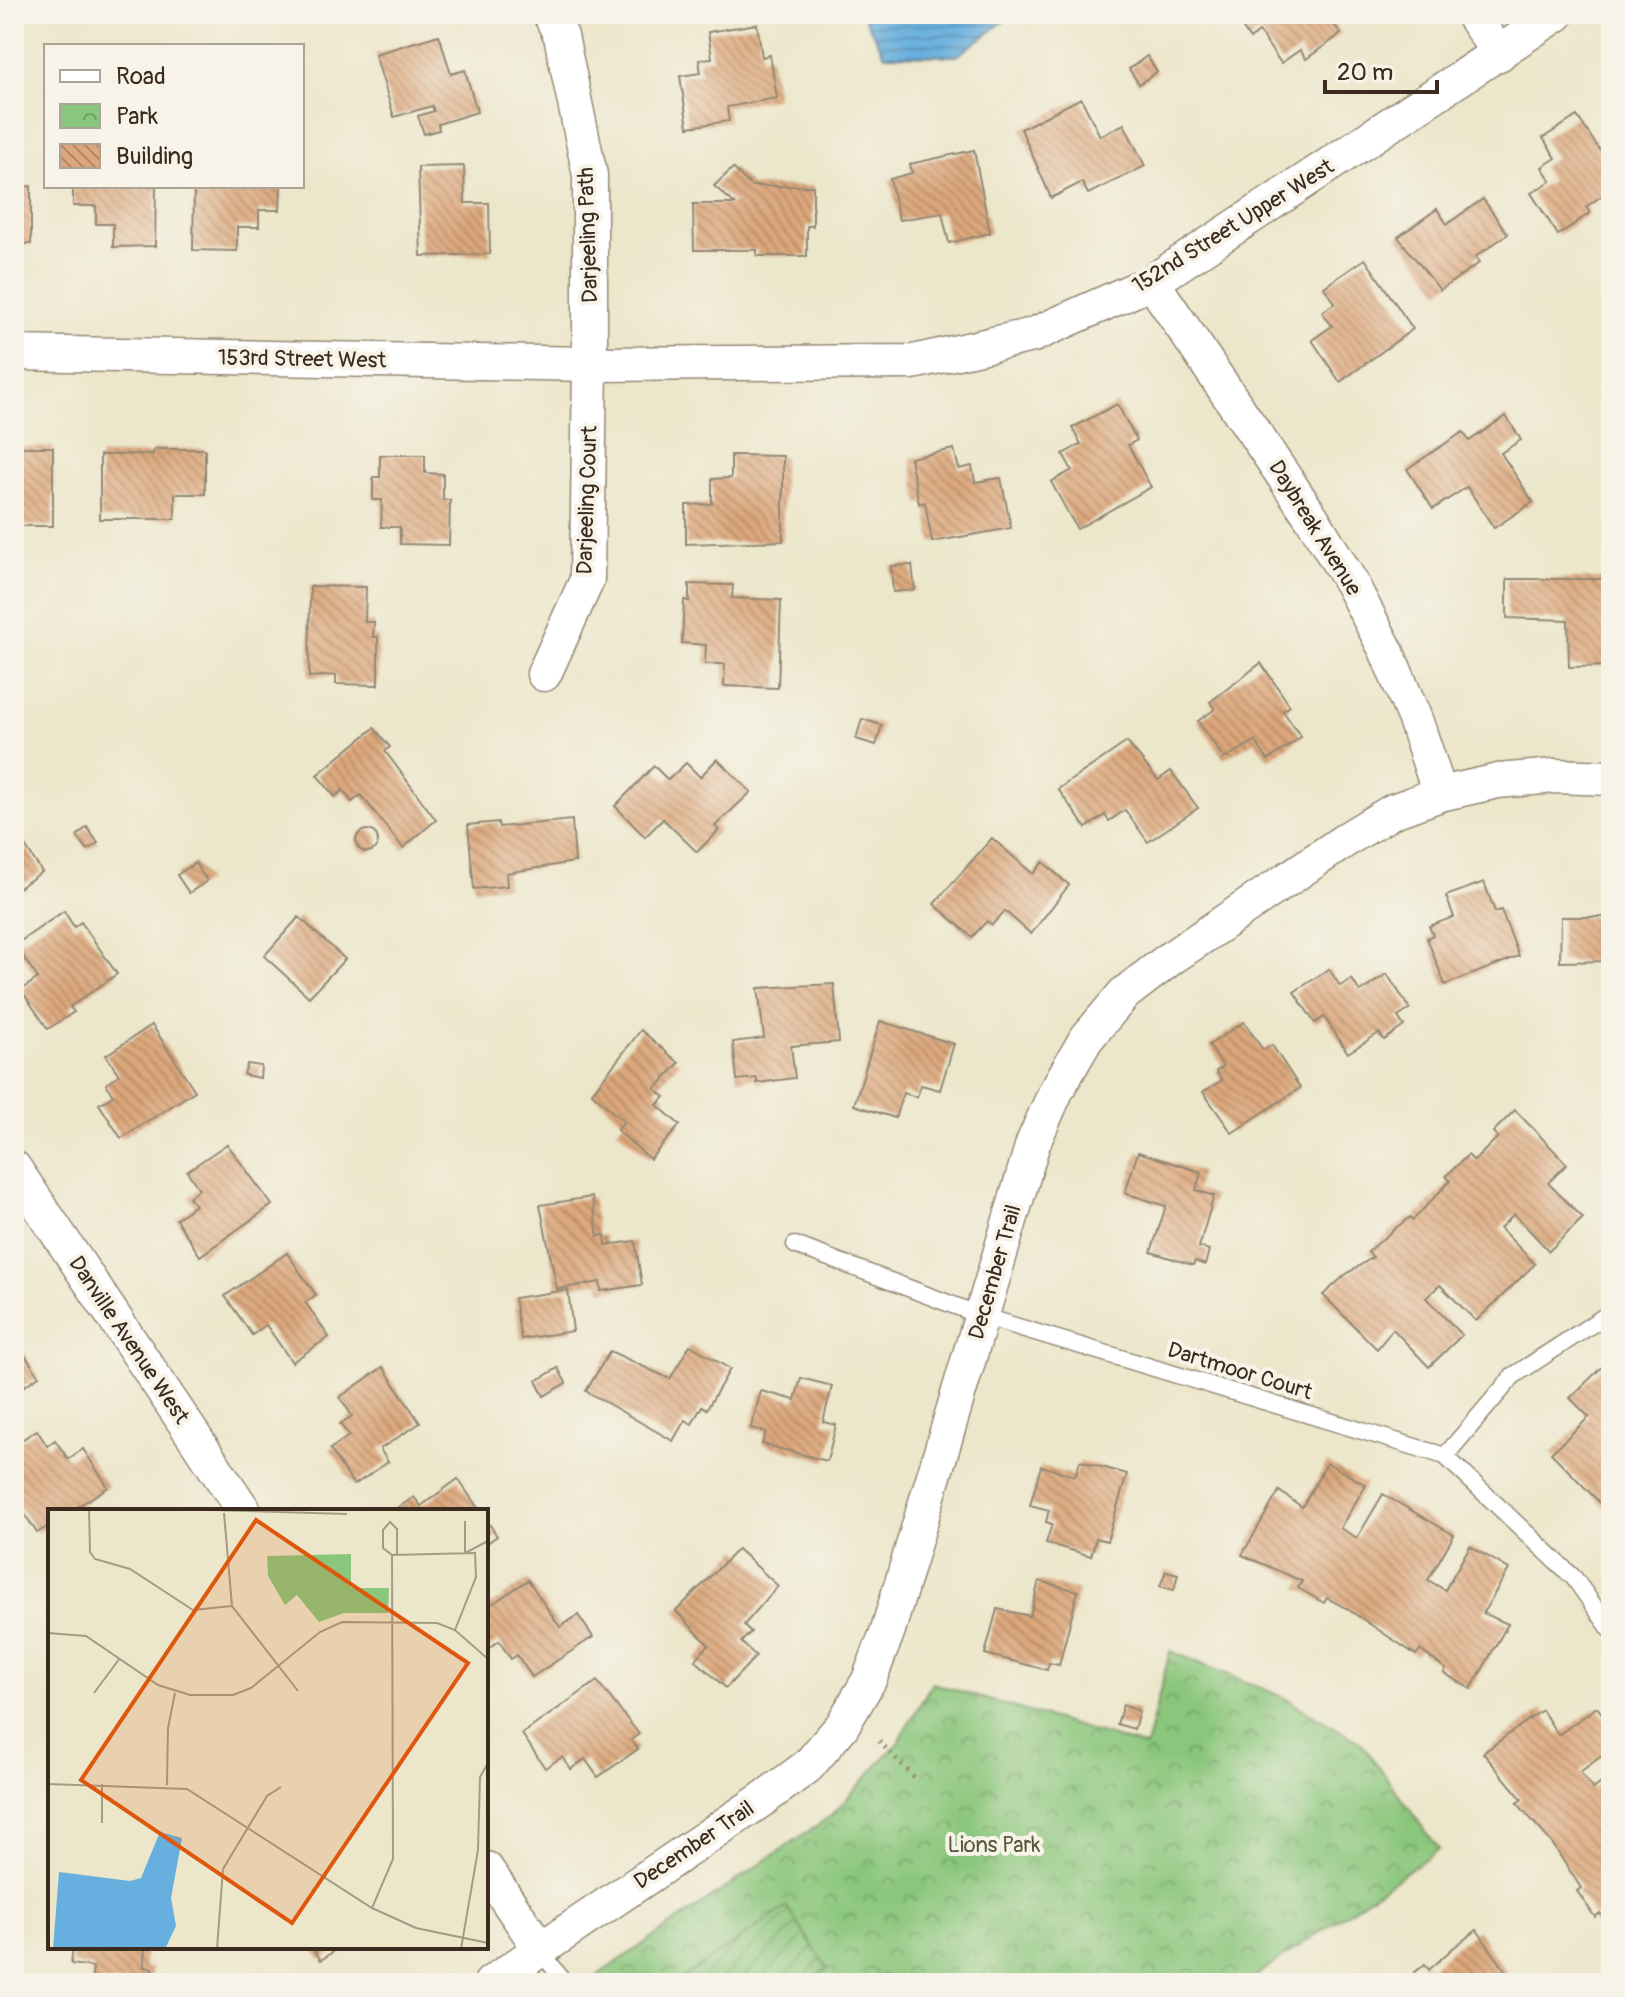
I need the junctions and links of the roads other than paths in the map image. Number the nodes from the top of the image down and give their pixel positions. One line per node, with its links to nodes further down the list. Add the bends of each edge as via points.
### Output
1 (550, 14): 7 (street, Darjeeling Path, via 561,36 590,175)
2 (1472, 14): 4 (street)
3 (1557, 14): 4 (street, 152nd Street Upper West)
4 (1499, 54): 5 (street, 152nd Street Upper West)
5 (1152, 282): 7 (street, 152nd Street Upper West, via 1033,335 913,362); 10 (street, Daybreak Avenue, via 1351,583 1386,650)
6 (14, 353): 7 (street, 153rd Street West)
7 (590, 364): 8 (street, Darjeeling Court, via 587,580)
8 (544, 674)
9 (1611, 778): 10 (street, December Trail, via 1498,781)
10 (1440, 794): 14 (street, December Trail, via 1393,811 1350,837 1124,994 1086,1039 1050,1104 1033,1143)
11 (14, 1168): 16 (street, Danville Avenue West)
12 (795, 1245): 14 (lane, Dartmoor Court)
13 (1611, 1312): 15 (lane, via 1513,1376)
14 (982, 1316): 15 (lane, Dartmoor Court); 19 (street, December Trail, via 888,1630 869,1680 842,1726 808,1766)
15 (1445, 1456): 17 (lane, Dartmoor Court, via 1574,1578)
16 (243, 1509)
17 (1611, 1630)
18 (488, 1872): 19 (street)
19 (541, 1950): 20 (street, December Trail); 21 (lane)
20 (491, 1983)
21 (564, 1983)

